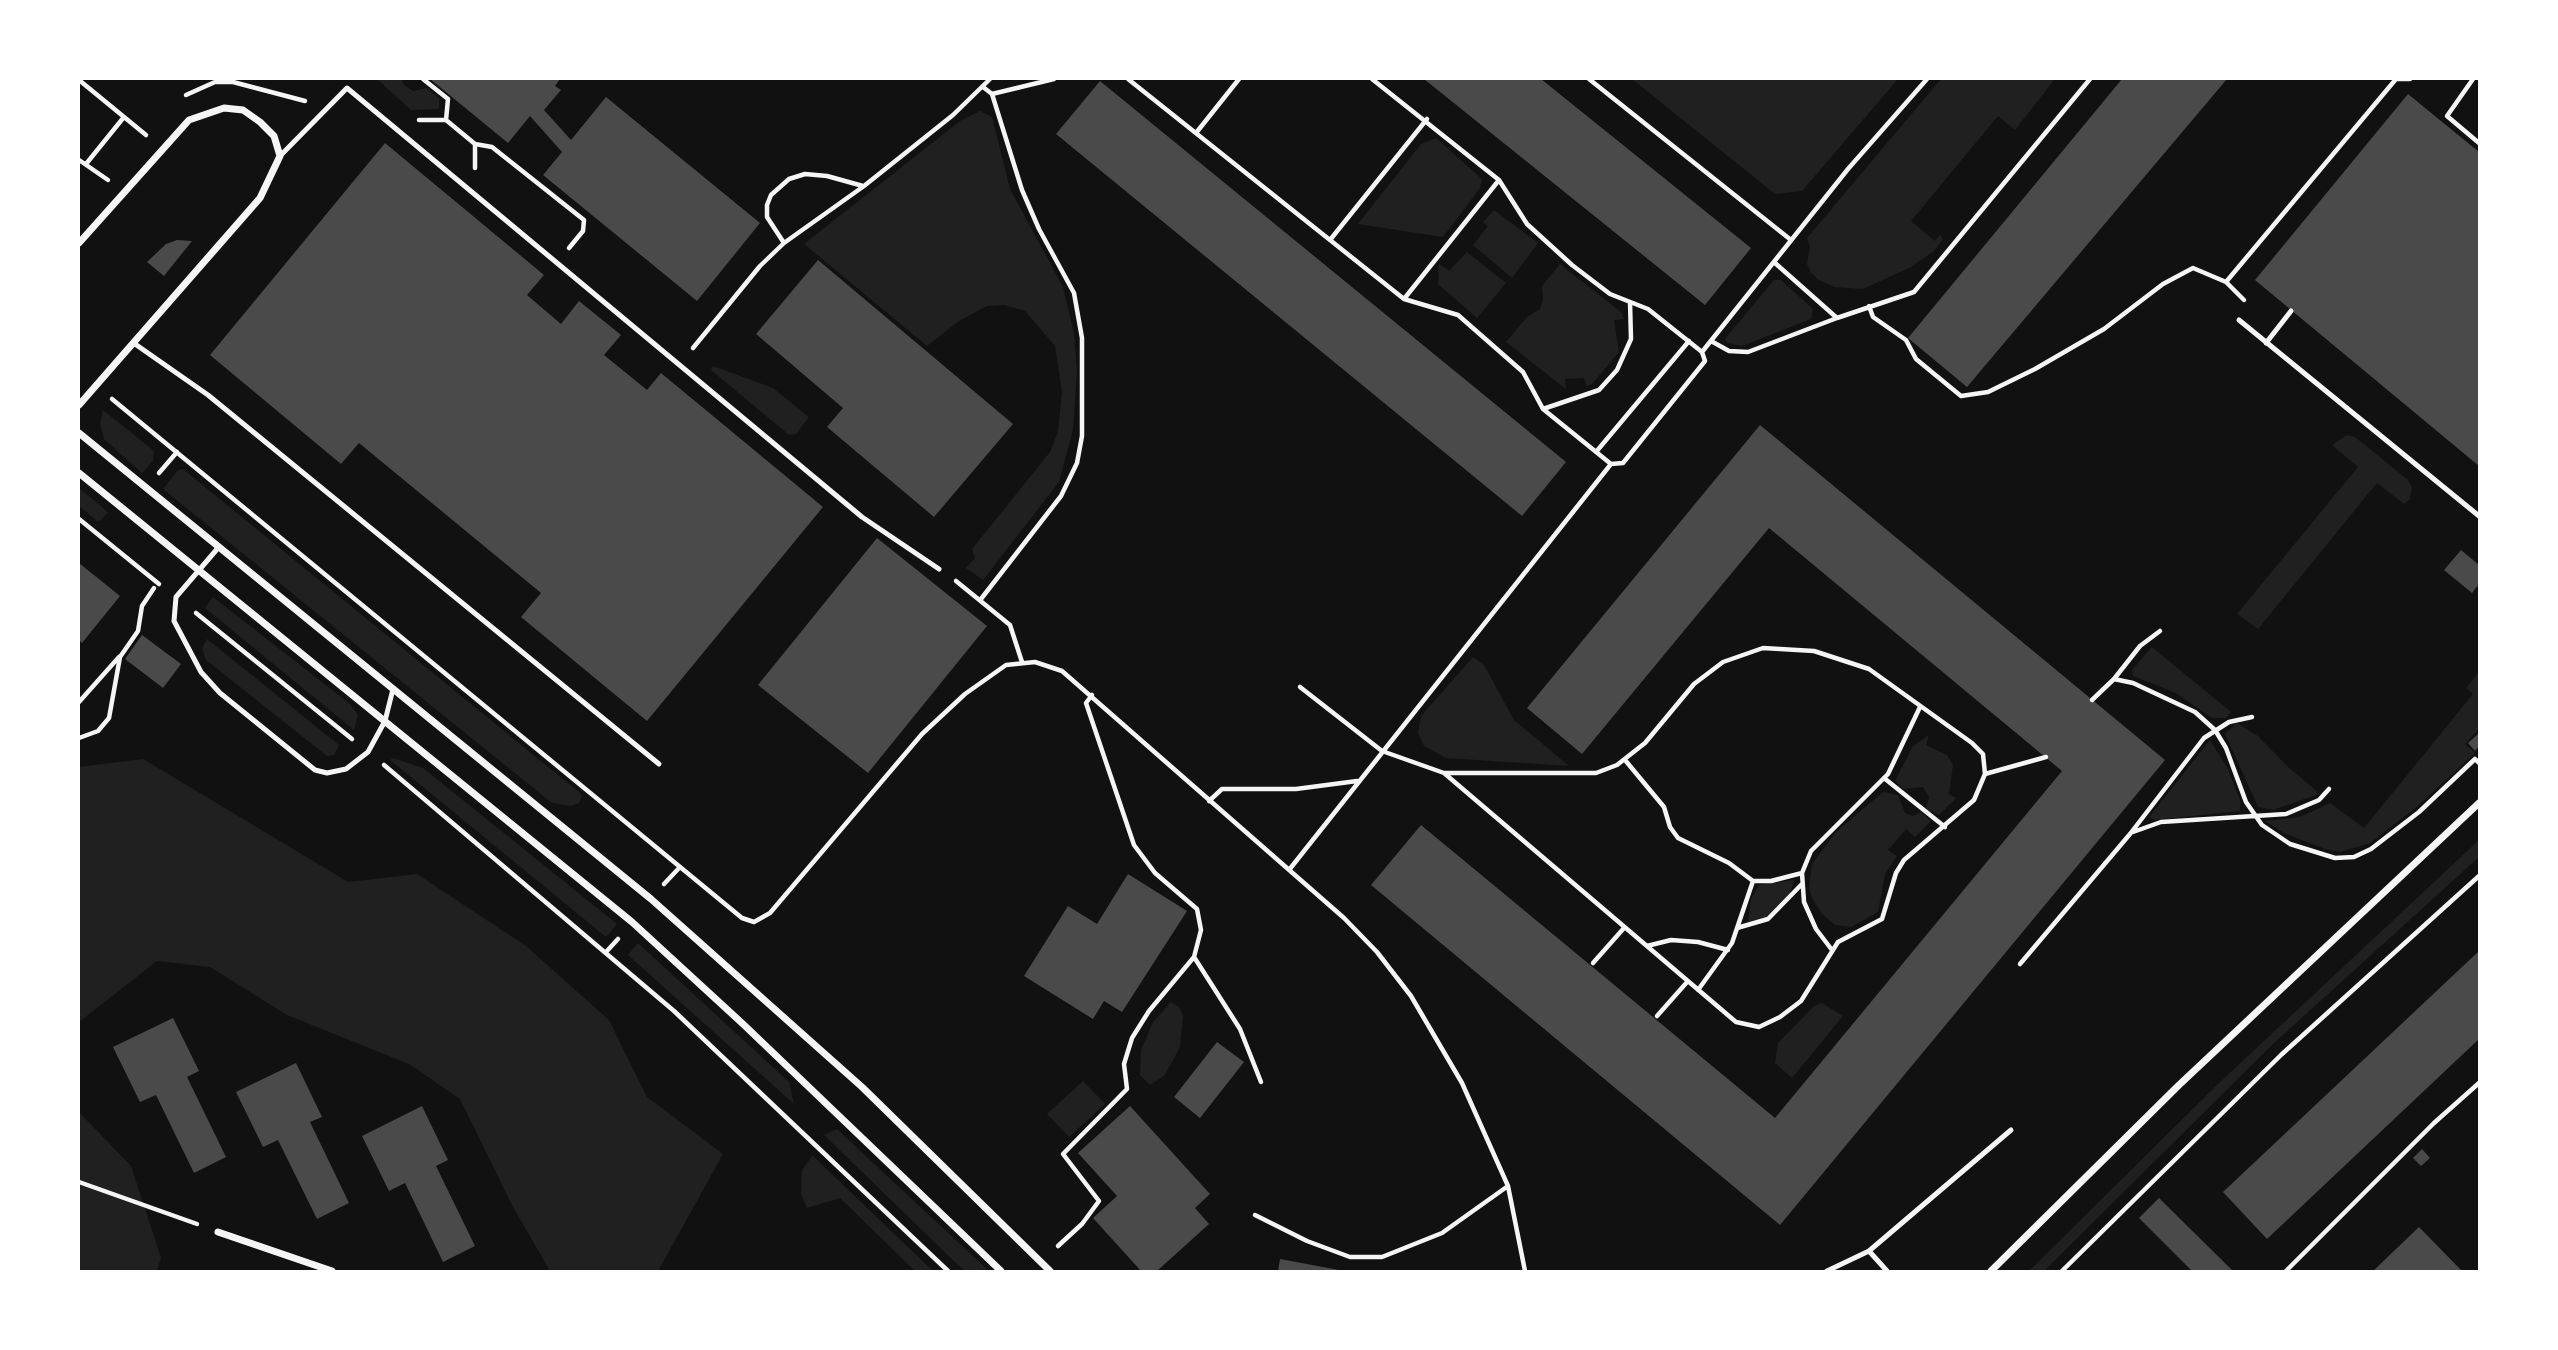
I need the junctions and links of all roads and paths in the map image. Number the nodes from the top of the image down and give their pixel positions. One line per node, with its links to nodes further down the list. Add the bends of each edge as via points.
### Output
1 (423, 79): 20 (path, via 447,99)
2 (990, 79): 13 (path)
3 (1054, 79): 16 (path)
4 (1128, 79): 21 (path)
5 (1239, 79): 21 (path)
6 (1372, 79): 18 (path)
7 (1589, 79): 33 (path)
8 (1927, 79): 33 (path)
9 (2090, 79): 41 (path, via 1914,292)
10 (2410, 79): 38 (path, via 2396,79)
11 (2473, 79): 23 (path, via 2447,116)
12 (79, 80): 17 (path)
13 (983, 87): 16 (path); 30 (path)
14 (347, 88): 15 (path, via 307,101); 25 (lane); 36 (lane)
15 (262, 89)
16 (992, 94): 65 (path, via 1022,190 1074,293 1082,338 1082,436 1077,463 1061,496)
17 (124, 117): 22 (path); 27 (path)
18 (1427, 119): 29 (path); 32 (path)
19 (416, 120): 20 (path)
20 (446, 120): 24 (path)
21 (1196, 133): 32 (path)
22 (146, 135)
23 (2479, 143)
24 (475, 144): 28 (path); 36 (path, via 492,147 584,220 583,231)
25 (280, 156): 31 (street, via 274,136 260,121 243,110 224,108 189,120); 48 (street, via 260,198)
26 (79, 160): 27 (path)
27 (86, 164): 31 (path)
28 (476, 172)
29 (1499, 180): 39 (path); 40 (path, via 1527,224 1610,294)
30 (864, 186): 35 (path); 35 (path, via 827,176 789,178 767,205 767,216)
31 (123, 191): 34 (street)
32 (1330, 240): 39 (path)
33 (1791, 240): 37 (path)
34 (79, 243)
35 (784, 243): 50 (path)
36 (556, 262): 50 (lane)
37 (1774, 263): 43 (path); 46 (path)
38 (2226, 282): 41 (path, via 2193,268 2035,369 1988,392 1961,396 1916,359 1906,340 1873,317); 44 (path, via 2252,308)
39 (1404, 299): 53 (path, via 1458,315 1524,372)
40 (1630, 302): 45 (path, via 1648,309); 53 (path, via 1632,339 1617,370 1599,390)
41 (1869, 306): 43 (path)
42 (2291, 311): 47 (lane)
43 (1837, 318): 46 (path, via 1748,352 1729,351)
44 (2239, 320): 47 (lane)
45 (1689, 341): 49 (path); 55 (path)
46 (1711, 341): 49 (path)
47 (2266, 342): 58 (lane)
48 (135, 344): 51 (street); 85 (lane, via 208,395)
49 (1702, 352): 56 (path, via 1705,361 1623,463)
50 (679, 364): 61 (lane, via 862,517)
51 (95, 386): 52 (street); 68 (path, via 743,918 754,922 769,913 922,734 994,672)
52 (79, 405)
53 (1543, 410): 55 (path)
54 (79, 433): 60 (street)
55 (1596, 452): 56 (path)
56 (1611, 464): 80 (path)
57 (79, 473): 62 (street)
58 (2479, 516)
59 (79, 519): 63 (path)
60 (218, 548): 62 (lane); 71 (street)
61 (939, 569): 65 (path)
62 (198, 570): 64 (lane); 77 (street)
63 (158, 583): 64 (path); 67 (path, via 142,606 138,631)
64 (176, 597): 81 (path); 81 (lane, via 178,634 201,672 220,693 315,770 346,769)
65 (981, 600): 68 (path, via 1010,625)
66 (2160, 631): 69 (path, via 2140,646)
67 (120, 657): 74 (path); 79 (path, via 109,718 98,731)
68 (1022, 662): 72 (path, via 1062,671)
69 (2114, 679): 73 (path); 78 (path, via 2163,695 2195,712)
70 (1300, 687): 80 (path)
71 (393, 689): 77 (lane); 124 (street, via 697,938 862,1087)
72 (1091, 695): 91 (path); 106 (path, via 1086,703 1134,845 1155,873 1197,908 1201,930)
73 (2092, 700)
74 (79, 702)
75 (1920, 706): 84 (path, via 1869,668 1814,651 1763,648 1723,662 1694,684 1664,723); 87 (path, via 1983,754); 88 (path)
76 (2252, 717): 78 (path)
77 (385, 721): 81 (lane); 123 (street, via 632,922)
78 (2215, 730): 93 (path); 95 (path)
79 (79, 738)
80 (1382, 751): 86 (path); 89 (path)
81 (368, 752): 122 (path, via 674,1011)
82 (2046, 757): 87 (path)
83 (2478, 759): 93 (path, via 2402,827 2354,857 2316,854 2290,844)
84 (1625, 760): 86 (path, via 1596,773); 99 (path, via 1664,807 1678,838 1729,863)
85 (659, 764)
86 (1444, 773): 101 (path)
87 (1985, 774): 94 (path, via 1974,800)
88 (1884, 778): 94 (path); 97 (path, via 1811,851)
89 (1358, 781): 91 (path, via 1296,789 1222,789); 96 (path)
90 (2329, 789): 93 (path, via 2305,808)
91 (1209, 801): 96 (path)
92 (2479, 803): 128 (street, via 2179,1085)
93 (2256, 817): 95 (path, via 2161,822)
94 (1945, 827): 105 (path, via 1904,860 1882,919 1838,942)
95 (2130, 834): 108 (path)
96 (1289, 870): 116 (path, via 1369,943 1411,996 1462,1083)
97 (1802, 873): 99 (path); 100 (path)
98 (2479, 877): 129 (path, via 2281,1055)
99 (1753, 881): 102 (path)
100 (1801, 885): 102 (path, via 1768,919); 105 (path, via 1816,929)
101 (1624, 928): 103 (path); 107 (path)
102 (1737, 928): 104 (path)
103 (1647, 946): 104 (path, via 1671,940); 109 (path)
104 (1728, 950): 110 (path)
105 (1832, 950): 110 (path, via 1801,1001 1759,1027 1736,1022)
106 (1194, 957): 112 (path, via 1240,1029); 120 (path, via 1132,1038 1124,1064 1127,1089 1063,1154 1099,1201)
107 (1593, 964)
108 (2020, 964)
109 (1688, 981): 110 (path); 111 (path)
110 (1698, 990)
111 (1657, 1016)
112 (1261, 1082)
113 (2479, 1083): 130 (path)
114 (2011, 1130): 119 (lane)
115 (79, 1182): 118 (path)
116 (1508, 1186): 117 (path, via 1442,1233 1382,1257 1350,1257); 125 (path)
117 (1255, 1215)
118 (218, 1231): 121 (street)
119 (1869, 1251): 126 (lane); 127 (lane)
120 (1052, 1252)
121 (332, 1271)
122 (948, 1271)
123 (1001, 1271)
124 (1050, 1271)
125 (1525, 1271)
126 (1827, 1271)
127 (1887, 1271)
128 (1991, 1271)
129 (2062, 1271)
130 (2286, 1271)

